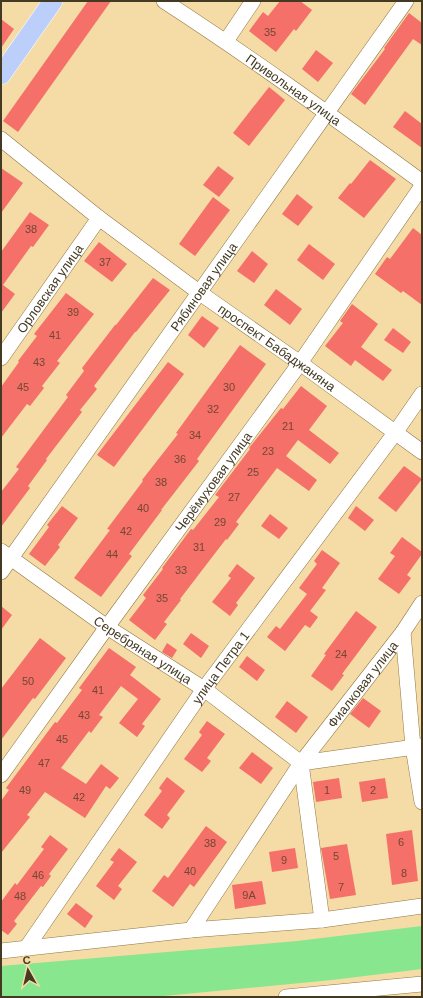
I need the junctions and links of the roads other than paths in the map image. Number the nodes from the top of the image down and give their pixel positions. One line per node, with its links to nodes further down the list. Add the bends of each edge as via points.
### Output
1 (53, 1): 6 (main road)
2 (164, 1): 5 (street, Привольная улица)
3 (253, 1): 5 (street)
4 (406, 1): 7 (street, Рябиновая улица)
5 (226, 41): 7 (street, Привольная улица)
6 (1, 75)
7 (328, 113): 9 (street, Привольная улица); 12 (street, Рябиновая улица)
8 (1, 139): 11 (street, проспект Бабаджаняна)
9 (422, 182)
10 (422, 186): 14 (street, Черёмуховая улица)
11 (99, 218): 12 (street, проспект Бабаджаняна); 13 (street, Орловская улица)
12 (200, 293): 14 (street, проспект Бабаджаняна); 18 (street, Рябиновая улица)
13 (1, 358)
14 (300, 363): 16 (street, проспект Бабаджаняна); 21 (street, Черёмуховая улица)
15 (422, 394): 16 (street, улица Петра 1)
16 (395, 433): 17 (street, проспект Бабаджаняна); 23 (street, улица Петра 1)
17 (422, 452)
18 (6, 555): 19 (street, Рябиновая улица); 21 (street, Серебряная улица)
19 (1, 572)
20 (422, 603): 22 (street, Фиалковая улица)
21 (107, 627): 23 (street, Серебряная улица); 26 (street, Черёмуховая улица)
22 (403, 632): 24 (street); 25 (street, Фиалковая улица)
23 (204, 689): 25 (street, Серебряная улица); 31 (street, улица Петра 1)
24 (417, 746): 25 (street); 27 (street)
25 (301, 763): 29 (street); 30 (street, Фиалковая улица)
26 (1, 775)
27 (422, 802)
28 (422, 906): 29 (street)
29 (322, 920): 30 (street)
30 (191, 930): 31 (street)
31 (27, 947): 32 (street)
32 (1, 950)
33 (422, 984): 34 (street)
34 (286, 997)

